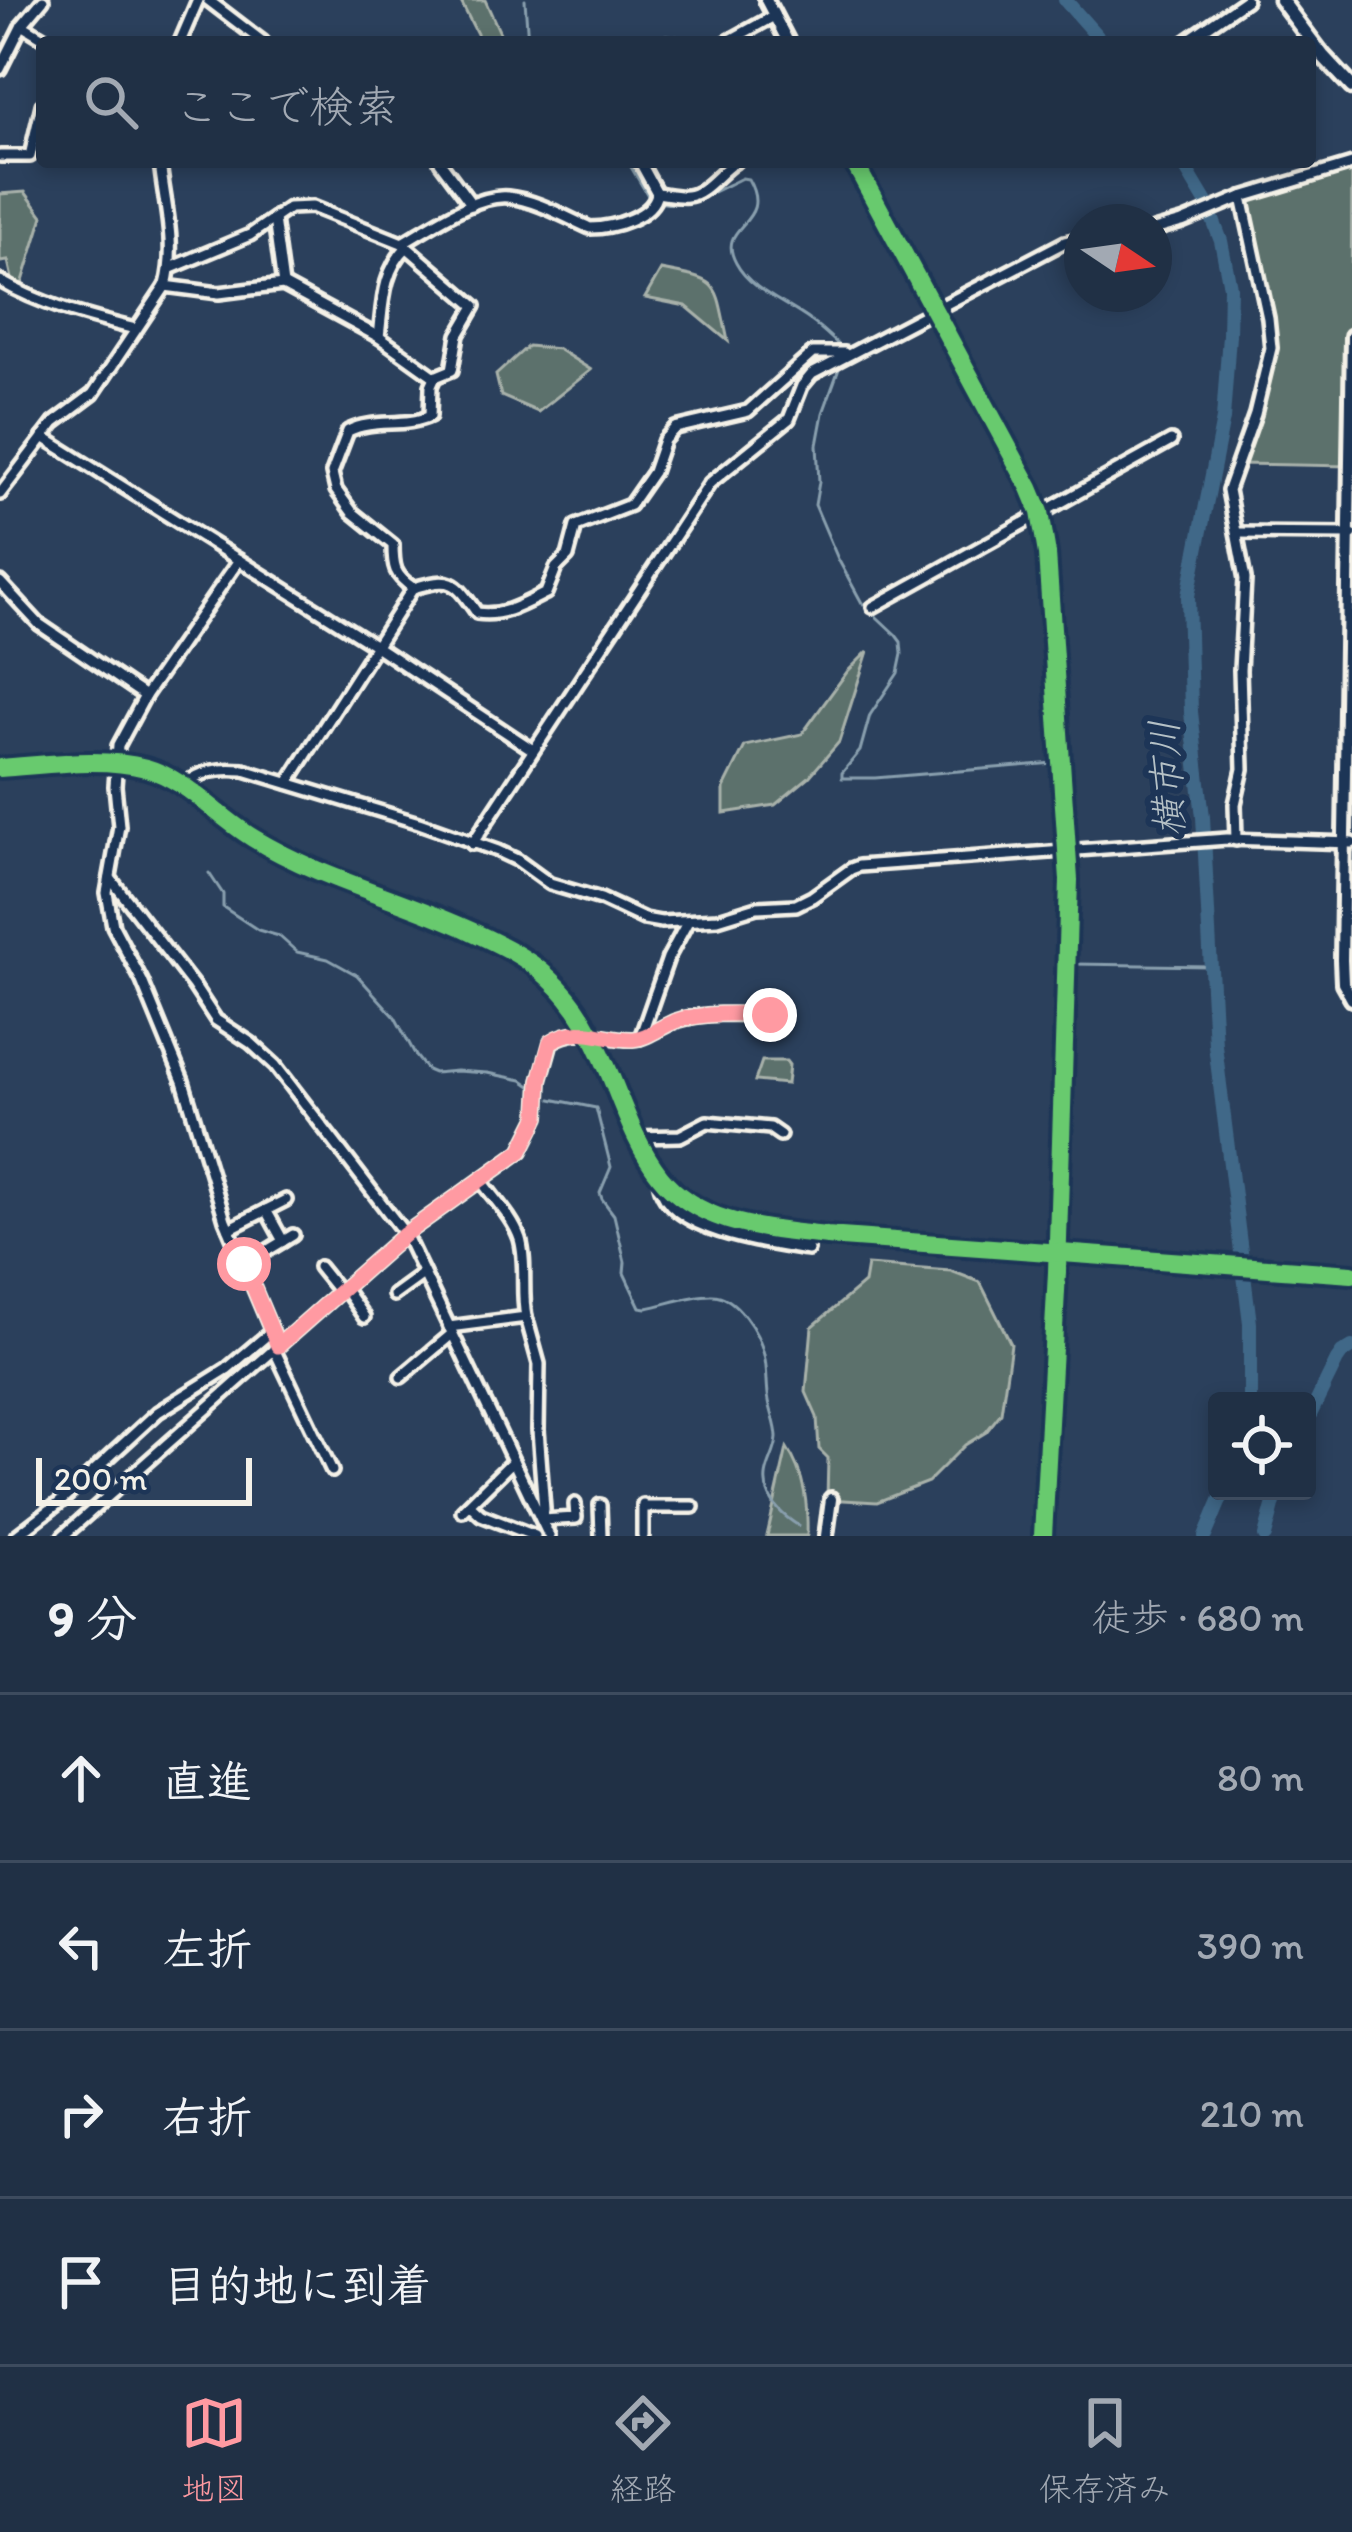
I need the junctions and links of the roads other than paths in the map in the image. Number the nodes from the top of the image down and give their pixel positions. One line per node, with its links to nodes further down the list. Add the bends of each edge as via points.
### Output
1 (43, 0): 8 (street)
2 (198, 0): 10 (street)
3 (208, 0): 11 (street)
4 (766, 0): 7 (street)
5 (1246, 0): 14 (street)
6 (1281, 0): 15 (main road)
7 (774, 16): 12 (street); 13 (street)
8 (22, 25): 9 (street); 17 (street)
9 (40, 36)
10 (183, 36)
11 (254, 36)
12 (738, 36)
13 (785, 36)
14 (1194, 36)
15 (1308, 36)
16 (1316, 47): 18 (main road)
17 (0, 69)
18 (1352, 87)
19 (36, 130): 20 (street, via 30,156)
20 (0, 156)
21 (1352, 164): 28 (street)
22 (161, 168): 34 (street)
23 (444, 168): 29 (street)
24 (643, 168): 27 (street)
25 (727, 168): 27 (street, via 691,196)
26 (857, 168): 38 (street)
27 (657, 193): 29 (street, via 647,211 599,228 508,197)
28 (1239, 199): 31 (street); 48 (street, via 1271,335 1228,490)
29 (472, 205): 33 (street)
30 (274, 219): 33 (street, via 312,207); 34 (street); 36 (street)
31 (1172, 225)
32 (1064, 243): 38 (street)
33 (405, 245): 41 (street, via 385,284); 43 (street, via 475,306 458,335 452,370)
34 (170, 268): 37 (street)
35 (0, 281): 39 (street)
36 (283, 285): 37 (street, via 219,293); 41 (street)
37 (165, 286): 39 (street)
38 (934, 312): 42 (street); 47 (street)
39 (135, 329): 44 (street, via 92,394)
40 (1352, 336): 49 (street)
41 (379, 337): 43 (street)
42 (850, 353): 52 (street, via 813,353 748,411 675,428 630,505 576,526 546,593 490,615 477,613 452,582); 56 (street, via 812,374 789,419 710,483)
43 (435, 377): 52 (street, via 430,416 348,431 332,473 352,512 392,545 393,570)
44 (43, 436): 46 (street); 50 (street)
45 (1171, 441): 47 (street)
46 (0, 494)
47 (1040, 512): 53 (street); 64 (street)
48 (1238, 533): 49 (street); 61 (street, via 1246,578 1243,769)
49 (1350, 534): 62 (street)
50 (238, 560): 54 (street); 55 (street)
51 (0, 582): 55 (street, via 39,624)
52 (412, 588): 54 (street)
53 (873, 608)
54 (376, 646): 56 (street); 59 (street)
55 (145, 696): 57 (street)
56 (533, 750): 63 (street)
57 (117, 764): 58 (street); 60 (street); 65 (street)
58 (0, 768)
59 (288, 783): 60 (street, via 215,769); 63 (street)
60 (182, 786): 69 (street, via 288,857 513,952 551,980)
61 (1231, 840): 62 (street); 64 (street)
62 (1348, 842): 67 (street, via 1342,973)
63 (472, 844): 66 (street, via 630,915)
64 (1067, 850): 66 (street, via 860,866 796,904); 80 (street)
65 (110, 878): 77 (street, via 113,926 183,1082); 78 (street, via 216,1020 275,1065)
66 (688, 922): 70 (street)
67 (1352, 999)
68 (778, 1029): 70 (street, via 770,1015 710,1017)
69 (591, 1031): 70 (street); 72 (street); 74 (street, via 550,1042 533,1131)
70 (640, 1038)
71 (780, 1135): 72 (street, via 706,1122 680,1136)
72 (637, 1137): 73 (street)
73 (659, 1175): 79 (street, via 663,1199 712,1229); 80 (street, via 696,1208 755,1226)
74 (482, 1181): 78 (street); 88 (street, via 521,1244)
75 (286, 1200): 76 (street)
76 (266, 1210): 77 (street); 81 (street, via 288,1238)
77 (229, 1228): 81 (street)
78 (405, 1234): 83 (street); 85 (street)
79 (808, 1250)
80 (1057, 1251): 84 (street); 107 (street)
81 (244, 1264): 89 (street)
82 (319, 1267): 85 (street)
83 (423, 1274): 86 (street); 90 (street)
84 (1352, 1274)
85 (342, 1290): 87 (street); 91 (street)
86 (394, 1295)
87 (364, 1317)
88 (526, 1317): 90 (street); 99 (street, via 539,1364)
89 (272, 1331): 91 (street); 100 (street, via 158,1412)
90 (451, 1331): 92 (street); 93 (street)
91 (276, 1347): 94 (street); 101 (street)
92 (401, 1376)
93 (513, 1461): 99 (street); 102 (street, via 466,1508)
94 (332, 1471)
95 (831, 1499): 106 (street)
96 (575, 1504): 99 (street, via 576,1518)
97 (600, 1505): 104 (street)
98 (693, 1507): 105 (street, via 643,1504)
99 (542, 1520): 103 (street)
100 (16, 1536)
101 (63, 1536)
102 (535, 1536)
103 (549, 1536)
104 (601, 1536)
105 (643, 1536)
106 (826, 1536)
107 (1042, 1536)

